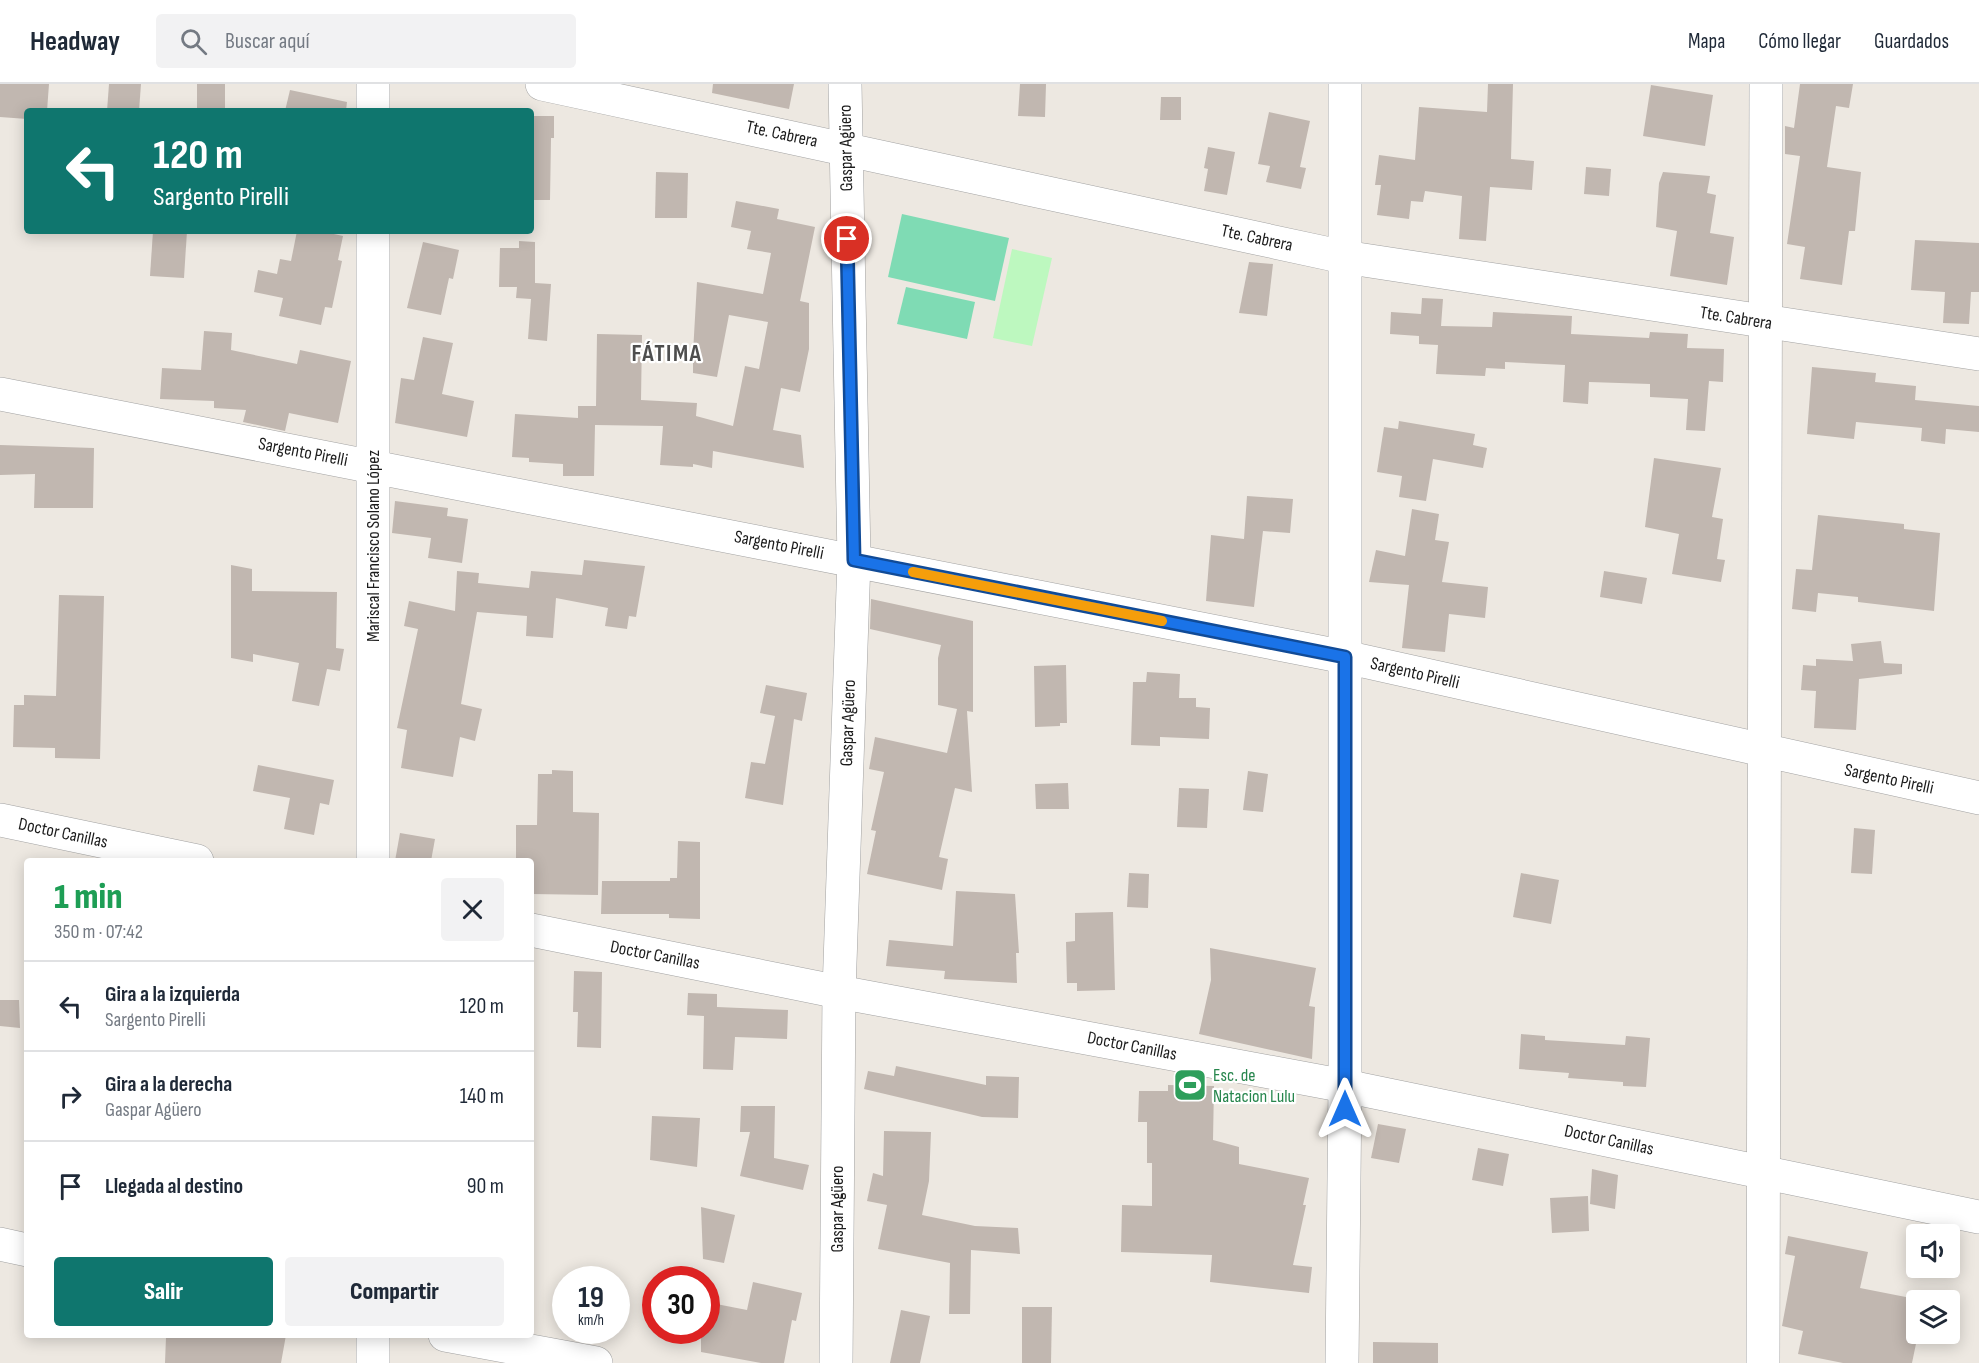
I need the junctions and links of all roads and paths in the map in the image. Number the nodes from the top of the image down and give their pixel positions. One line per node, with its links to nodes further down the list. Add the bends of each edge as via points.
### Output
1 (373, 84): 6 (street)
2 (542, 84): 7 (street, Tte. Cabrera)
3 (845, 84): 7 (street, Gaspar Agüero)
4 (1345, 84): 9 (street)
5 (1766, 84): 10 (street)
6 (373, 108)
7 (845, 147): 9 (street, Tte. Cabrera); 14 (street, Gaspar Agüero)
8 (373, 234): 13 (street, Mariscal Francisco Solano López)
9 (1344, 257): 10 (street, Tte. Cabrera); 15 (street)
10 (1767, 322): 11 (street, Tte. Cabrera); 16 (street)
11 (1979, 354)
12 (0, 394): 13 (street, Sargento Pirelli)
13 (373, 465): 14 (street, Sargento Pirelli); 20 (street, Mariscal Francisco Solano López)
14 (854, 560): 15 (street, Sargento Pirelli); 22 (street, Gaspar Agüero)
15 (1345, 657): 16 (street, Sargento Pirelli); 23 (street)
16 (1765, 752): 17 (street, Sargento Pirelli); 24 (street)
17 (1979, 798)
18 (0, 820): 19 (street, Doctor Canillas)
19 (183, 858)
20 (373, 858)
21 (534, 931): 22 (street, Doctor Canillas)
22 (838, 992): 23 (street, Doctor Canillas); 32 (street, Gaspar Agüero)
23 (1345, 1086): 24 (street, Doctor Canillas); 33 (street)
24 (1764, 1172): 25 (street, Doctor Canillas); 34 (street)
25 (1979, 1217)
26 (0, 1244): 27 (street)
27 (24, 1249)
28 (373, 1338): 30 (street)
29 (461, 1338): 31 (street)
30 (373, 1363)
31 (596, 1363)
32 (836, 1363)
33 (1342, 1363)
34 (1763, 1363)

